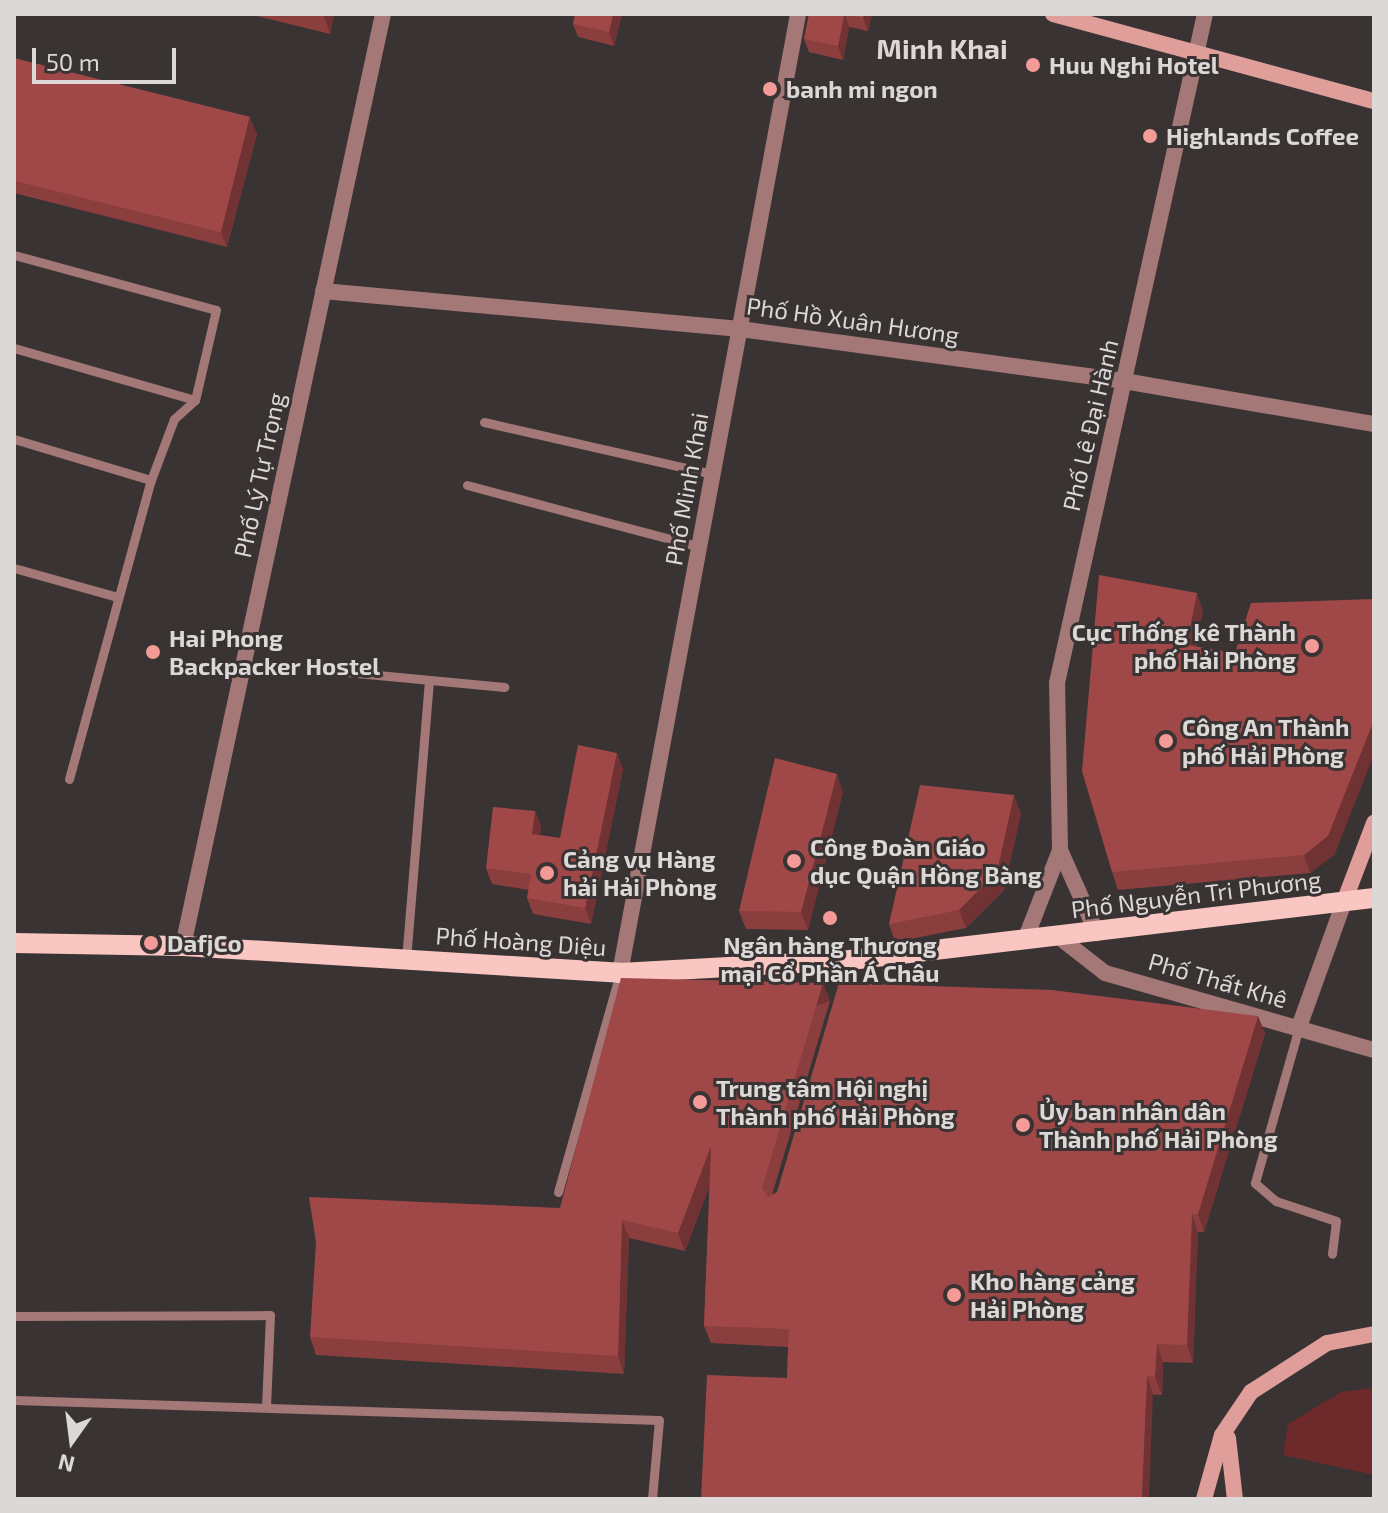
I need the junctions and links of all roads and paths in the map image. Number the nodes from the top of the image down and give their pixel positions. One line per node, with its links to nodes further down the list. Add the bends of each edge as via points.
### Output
1 (383, 14): 8 (street, Phố Lý Tự Trọng)
2 (798, 14): 9 (street, Phố Minh Khai)
3 (1053, 14): 5 (main road)
4 (1205, 14): 5 (street, Phố Lê Đại Hành)
5 (1197, 52): 6 (main road); 11 (street, Phố Lê Đại Hành)
6 (1374, 101)
7 (14, 255): 12 (lane, via 216,310)
8 (323, 291): 9 (street, Phố Hồ Xuân Hương); 34 (street, Phố Lý Tự Trọng)
9 (740, 329): 11 (street, Phố Hồ Xuân Hương); 16 (street, Phố Minh Khai)
10 (14, 348): 12 (lane)
11 (1124, 381): 14 (street, Phố Hồ Xuân Hương); 27 (street, Phố Lê Đại Hành, via 1057,683)
12 (195, 400): 17 (lane, via 174,419)
13 (484, 422): 16 (lane)
14 (1374, 424)
15 (14, 439): 17 (lane)
16 (713, 474): 19 (street, Phố Minh Khai)
17 (151, 480): 21 (lane)
18 (467, 485): 19 (lane)
19 (700, 547): 37 (street, Phố Minh Khai)
20 (14, 568): 21 (lane)
21 (117, 597): 25 (lane)
22 (346, 672): 23 (lane)
23 (429, 680): 24 (lane); 35 (lane)
24 (504, 687)
25 (69, 779)
26 (1374, 823): 29 (main road)
27 (1060, 850): 30 (street, Phố Lê Đại Hành); 32 (street, Phố Lê Đại Hành)
28 (1374, 898): 29 (main road, Phố Nguyễn Tri Phương)
29 (1344, 902): 30 (main road, Phố Nguyễn Tri Phương); 39 (street)
30 (1097, 933): 31 (main road, Phố Nguyễn Tri Phương)
31 (1059, 937): 32 (main road, Phố Nguyễn Tri Phương); 39 (street, Phố Thất Khê, via 1105,973)
32 (1025, 940): 36 (main road, Phố Hoàng Diệu)
33 (14, 943): 34 (main road, Phố Hoàng Diệu)
34 (183, 946): 35 (main road, Phố Hoàng Diệu)
35 (406, 960): 37 (main road, Phố Hoàng Diệu)
36 (850, 960): 37 (main road, Phố Hoàng Diệu); 38 (lane)
37 (620, 973): 41 (lane)
38 (837, 1004)
39 (1299, 1027): 40 (street, Phố Thất Khê); 42 (lane, via 1255,1183 1276,1201 1336,1221)
40 (1374, 1050)
41 (558, 1192)
42 (1332, 1254)
43 (14, 1316): 46 (lane, via 270,1315)
44 (1374, 1336): 48 (main road, via 1306,1353 1251,1392 1222,1435); 49 (main road, via 1299,1362 1255,1395 1228,1437 1225,1462)
45 (14, 1400): 46 (lane)
46 (266, 1406): 47 (lane, via 659,1420)
47 (652, 1499)
48 (1204, 1499)
49 (1235, 1499)

